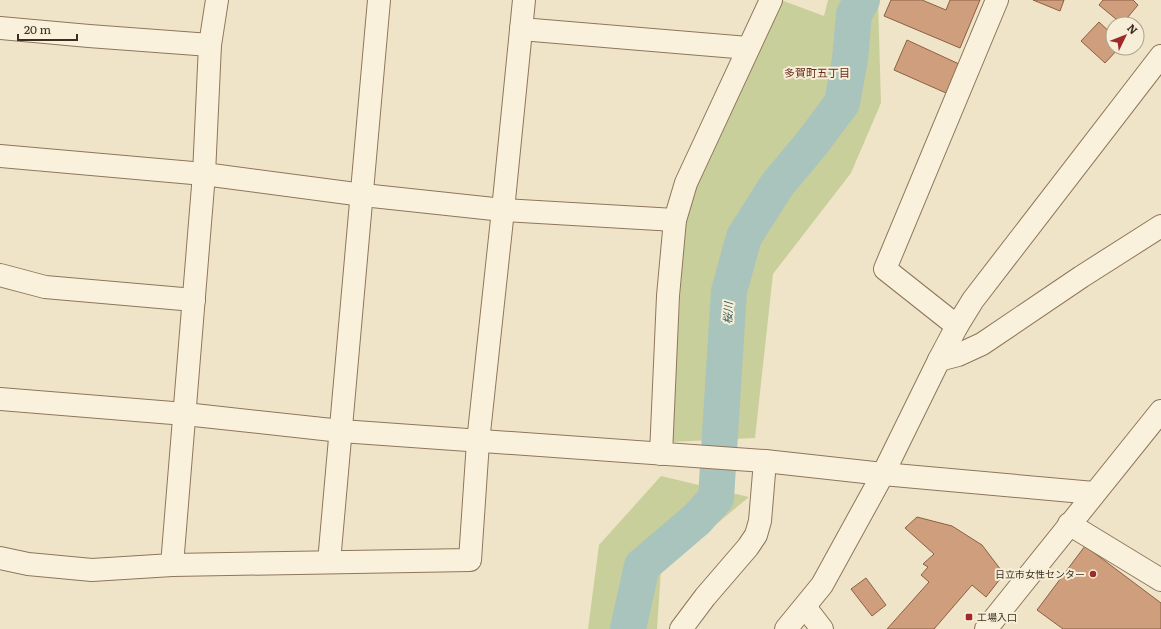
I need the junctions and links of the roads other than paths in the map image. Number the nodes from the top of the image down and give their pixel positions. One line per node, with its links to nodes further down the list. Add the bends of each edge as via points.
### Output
1 (217, 0): 8 (street)
2 (379, 0): 13 (street)
3 (524, 0): 7 (street)
4 (771, 0): 9 (street)
5 (997, 0): 19 (street, via 885,269)
6 (0, 28): 8 (street)
7 (521, 29): 9 (street); 14 (street)
8 (210, 45): 12 (street)
9 (748, 48): 15 (street, via 686,183)
10 (1161, 56): 19 (street, via 988,278)
11 (0, 156): 12 (street)
12 (204, 174): 13 (street); 18 (street)
13 (363, 195): 14 (street); 24 (street)
14 (503, 210): 15 (street); 25 (street)
15 (675, 220): 26 (street, via 668,296)
16 (1161, 226): 20 (street, via 982,344)
17 (0, 275): 18 (street, via 44,287)
18 (194, 300): 23 (street)
19 (957, 326): 20 (street)
20 (939, 360): 28 (street)
21 (0, 399): 23 (street)
22 (1161, 411): 29 (street)
23 (185, 414): 24 (street); 33 (street)
24 (341, 431): 25 (street); 32 (street)
25 (478, 442): 26 (street); 32 (street, via 470,560)
26 (661, 454): 27 (street)
27 (758, 461): 28 (street); 36 (street, via 760,521 756,535)
28 (883, 474): 29 (street); 35 (street, via 822,585)
29 (1094, 493): 30 (street)
30 (1069, 524): 34 (street); 39 (street)
31 (0, 558): 33 (street, via 28,564 92,570)
32 (329, 562): 33 (street)
33 (172, 565)
34 (1161, 580)
35 (805, 607): 37 (street); 38 (street)
36 (681, 629)
37 (786, 629)
38 (822, 629)
39 (986, 629)

